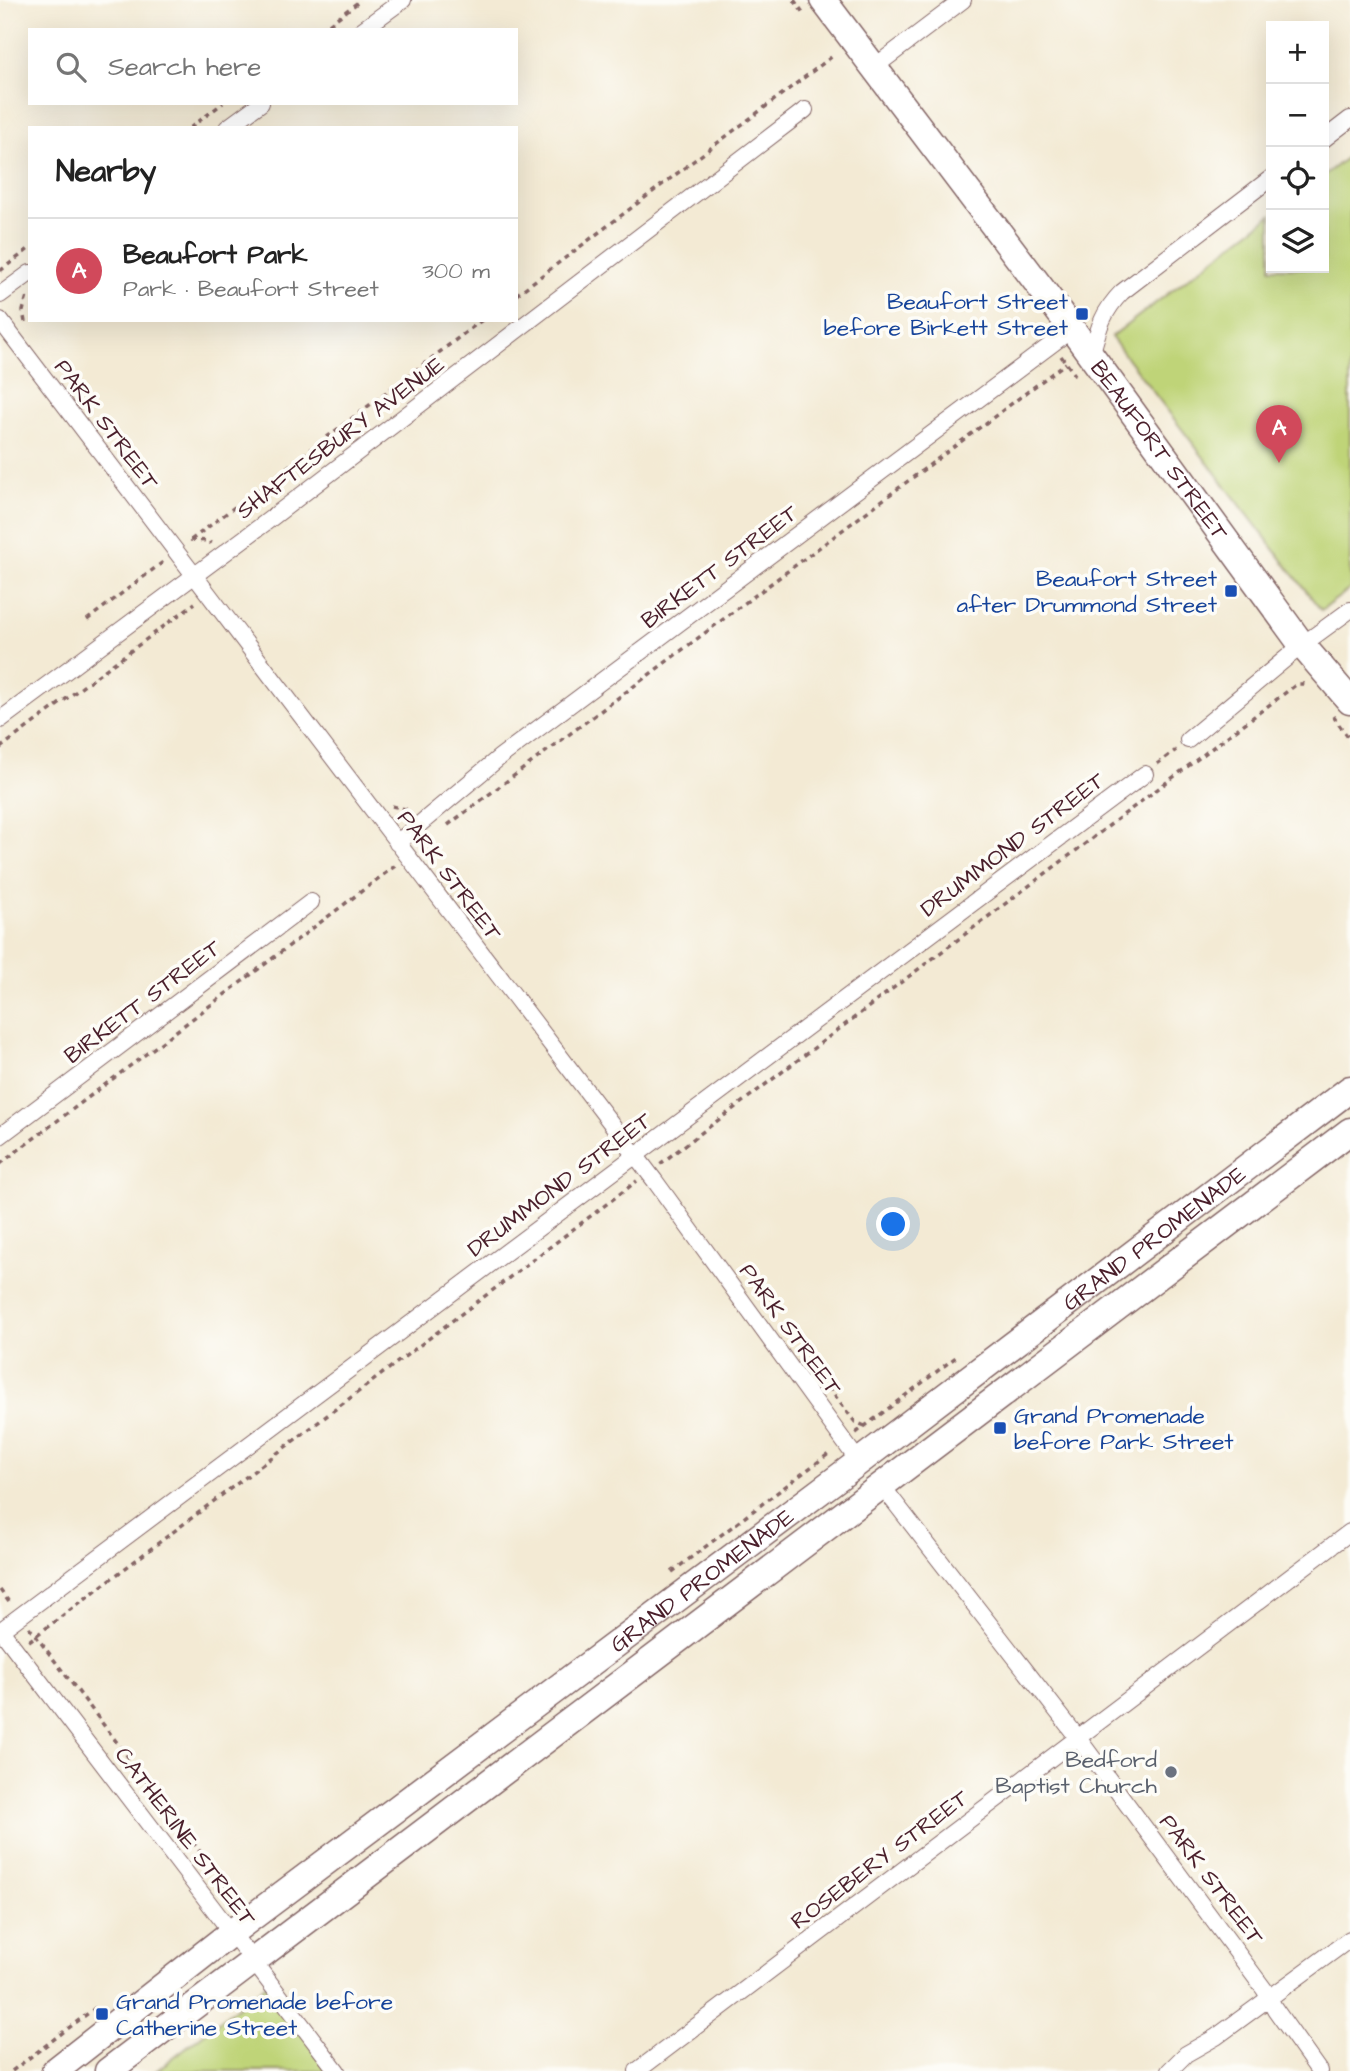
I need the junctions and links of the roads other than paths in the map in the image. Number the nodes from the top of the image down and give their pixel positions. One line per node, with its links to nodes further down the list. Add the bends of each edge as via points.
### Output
1 (403, 0): 4 (street)
2 (823, 0): 5 (main road, BEAUFORT STREET)
3 (962, 0): 5 (street)
4 (365, 28)
5 (873, 68): 15 (main road, BEAUFORT STREET)
6 (258, 105): 9 (street)
7 (806, 110): 17 (street, SHAFTESBURY AVENUE)
8 (1350, 119): 10 (street)
9 (231, 126)
10 (1329, 135)
11 (1266, 182): 16 (street, via 1122,292 1109,305)
12 (28, 274): 13 (street)
13 (0, 295)
14 (0, 320): 17 (street, PARK STREET)
15 (1072, 329): 16 (main road, BEAUFORT STREET); 24 (street, BIRKETT STREET, via 500,757)
16 (1079, 360): 19 (main road, BEAUFORT STREET)
17 (194, 576): 21 (street, SHAFTESBURY AVENUE); 24 (street, PARK STREET)
18 (1350, 610): 19 (street)
19 (1302, 645): 20 (main road, BEAUFORT STREET); 22 (street)
20 (1349, 701)
21 (0, 720)
22 (1188, 740)
23 (1145, 774): 29 (street, DRUMMOND STREET)
24 (397, 842): 29 (street, PARK STREET)
25 (311, 902): 28 (street, BIRKETT STREET)
26 (1350, 1089): 30 (main road, GRAND PROMENADE)
27 (1350, 1131): 31 (main road, GRAND PROMENADE)
28 (0, 1136)
29 (636, 1155): 30 (street, PARK STREET); 33 (street, DRUMMOND STREET)
30 (852, 1452): 35 (main road, GRAND PROMENADE)
31 (883, 1486): 34 (street, PARK STREET); 37 (main road, GRAND PROMENADE)
32 (1350, 1532): 34 (street, ROSEBERY STREET)
33 (0, 1630): 35 (street, CATHERINE STREET)
34 (1078, 1738): 38 (street, PARK STREET); 42 (street, ROSEBERY STREET)
35 (231, 1933): 37 (street, CATHERINE STREET); 39 (main road, GRAND PROMENADE)
36 (1350, 1939): 38 (street)
37 (252, 1961): 40 (main road, GRAND PROMENADE); 41 (street, CATHERINE STREET)
38 (1270, 1999): 43 (street, via 1186,2054); 44 (street, PARK STREET)
39 (55, 2071)
40 (108, 2071)
41 (337, 2071)
42 (637, 2071)
43 (1169, 2071)
44 (1319, 2071)

